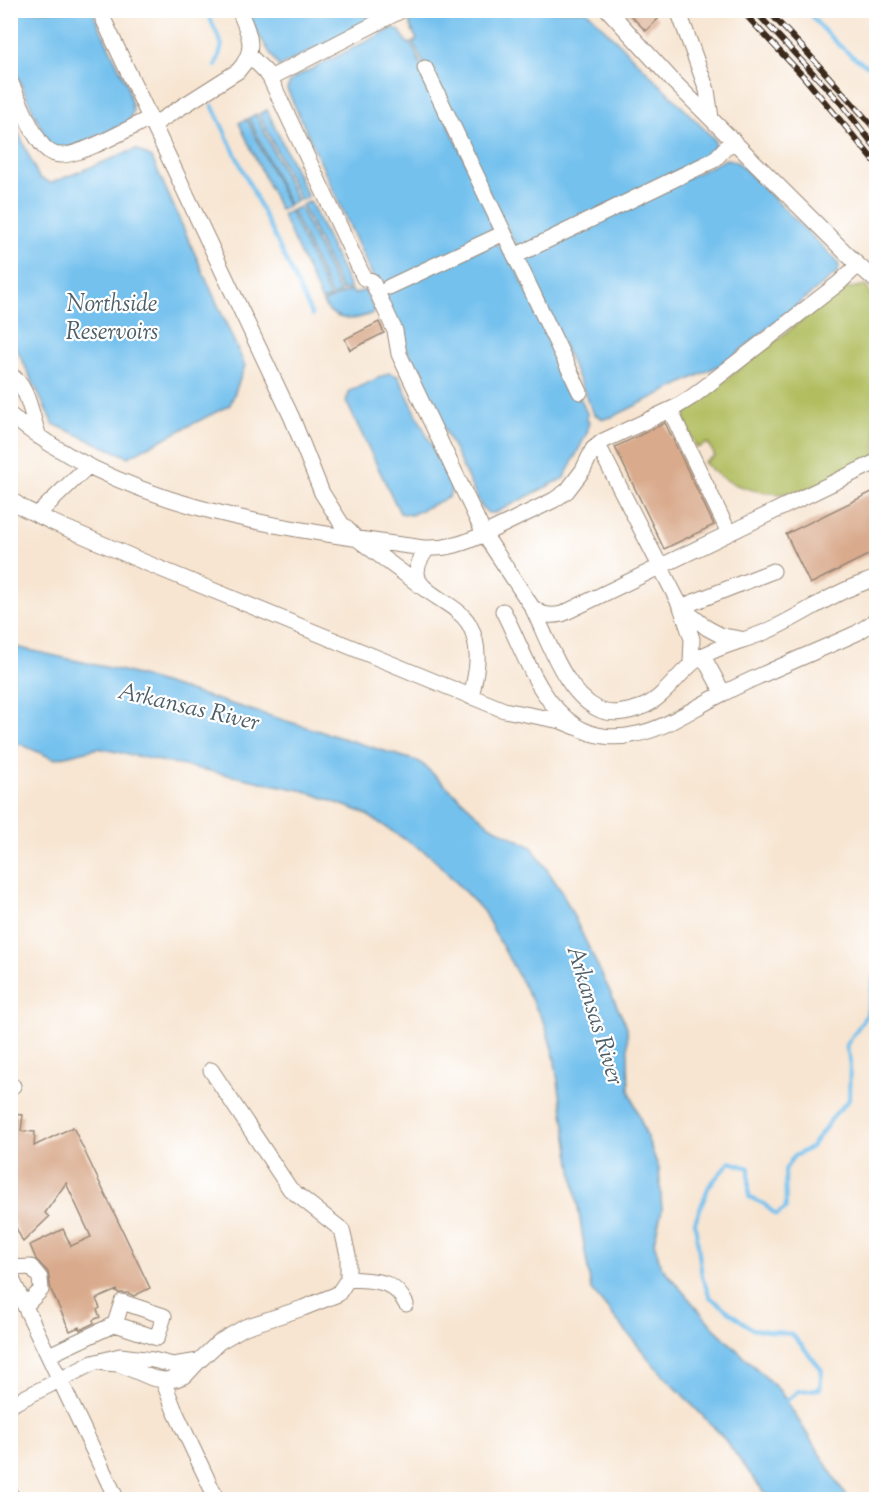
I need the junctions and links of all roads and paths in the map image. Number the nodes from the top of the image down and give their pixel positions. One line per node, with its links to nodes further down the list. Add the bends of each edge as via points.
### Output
1 (99, 10): 11 (street)
2 (239, 10): 6 (street, via 249,36)
3 (402, 10): 8 (street)
4 (608, 10): 10 (street)
5 (678, 10): 10 (street, via 706,90)
6 (249, 55): 8 (street); 11 (street, via 238,71)
7 (425, 68): 13 (street)
8 (270, 78): 29 (street, via 364,278 372,281 395,331 399,354)
9 (10, 81): 11 (street, via 39,140 53,154 84,149)
10 (711, 118): 12 (street)
11 (151, 122): 30 (street, via 292,418 322,493 341,524)
12 (733, 140): 14 (street, via 714,160); 15 (street)
13 (504, 233): 14 (street); 17 (street)
14 (515, 256): 19 (street)
15 (858, 265): 16 (street); 20 (street, via 738,363)
16 (876, 281)
17 (389, 287)
18 (10, 375): 22 (street, via 18,378 25,389)
19 (580, 392)
20 (670, 410): 23 (street); 28 (street)
21 (10, 415): 22 (street)
22 (39, 437): 25 (street)
23 (598, 446): 29 (street, via 567,491); 32 (street)
24 (876, 462): 28 (street)
25 (88, 466): 27 (street); 30 (street, via 181,502 253,521)
26 (10, 499): 27 (street)
27 (37, 515): 43 (street)
28 (729, 533): 32 (street)
29 (484, 534): 31 (street, via 462,545); 36 (street)
30 (356, 538): 31 (street); 35 (street)
31 (428, 548): 35 (street, via 417,568)
32 (660, 567): 36 (street, via 562,614 542,615); 37 (street)
33 (773, 571): 37 (street)
34 (876, 578): 40 (street)
35 (426, 590): 43 (street, via 458,609 474,636 478,654)
36 (532, 607): 41 (street, via 566,677 576,692 600,711 627,711 643,706)
37 (681, 607): 40 (street, via 694,620 722,636); 41 (street)
38 (503, 611): 44 (street, via 543,691)
39 (876, 618): 42 (street, via 857,633)
40 (749, 638): 41 (street)
41 (697, 660): 42 (street)
42 (723, 693): 44 (street, via 640,734 603,736)
43 (471, 697): 44 (street, via 511,712)
44 (576, 727)
45 (211, 1070): 48 (street, via 291,1189 342,1230)
46 (10, 1268): 50 (street, via 31,1267 40,1278 41,1290)
47 (10, 1275): 50 (street)
48 (348, 1279): 49 (street, via 387,1283 397,1289); 53 (street, via 338,1294 245,1327)
49 (406, 1304)
50 (25, 1306): 52 (street)
51 (115, 1324): 52 (street)
52 (49, 1355): 55 (street)
53 (199, 1360): 54 (street, via 173,1365 120,1356); 56 (street, via 186,1375)
54 (93, 1363): 55 (street); 56 (street, via 119,1364)
55 (61, 1380): 57 (street); 60 (street)
56 (163, 1380): 61 (street)
57 (10, 1405)
58 (10, 1494): 59 (street)
59 (13, 1500)
60 (117, 1500)
61 (217, 1500)

